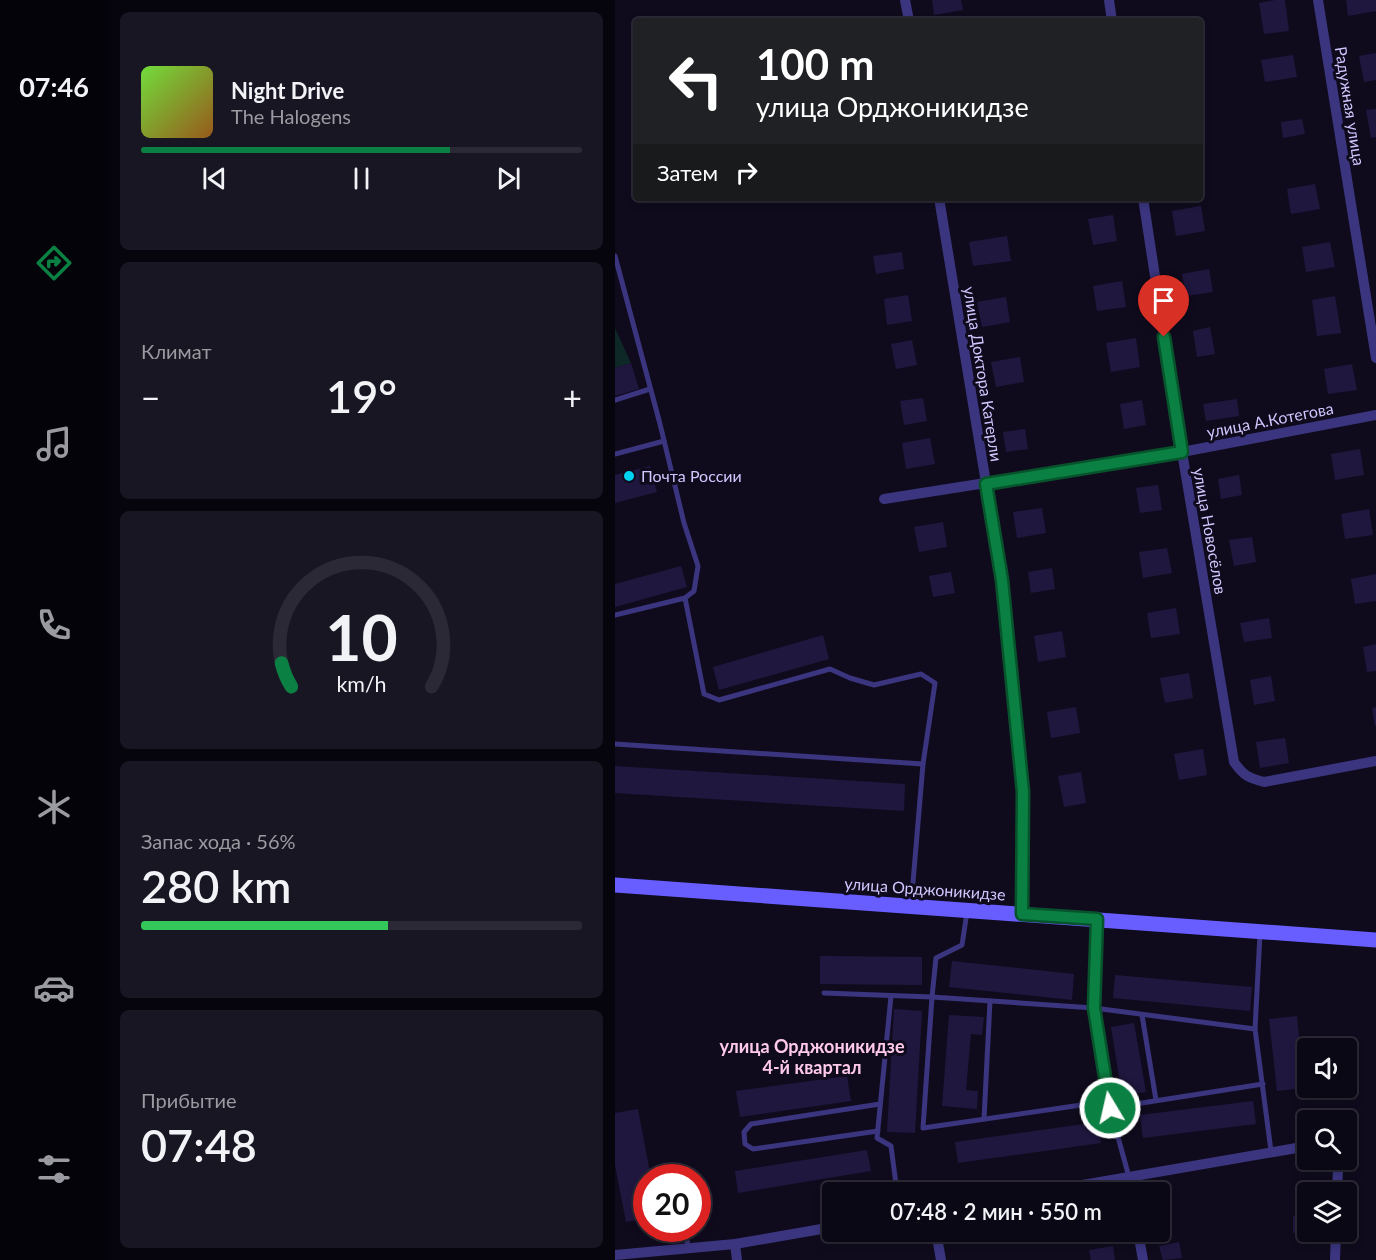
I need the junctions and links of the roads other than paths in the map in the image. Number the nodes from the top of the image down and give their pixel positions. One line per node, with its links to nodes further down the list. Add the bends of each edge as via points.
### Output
1 (905, 0): 4 (street)
2 (1109, 0): 5 (street)
3 (1318, 0): 9 (street, Радужная улица)
4 (908, 18)
5 (1112, 18)
6 (940, 201): 16 (street, улица Доктора Катерли)
7 (1143, 201): 14 (street, улица Новосёлов)
8 (615, 256): 10 (lane)
9 (1376, 358)
10 (650, 389): 11 (lane); 13 (lane)
11 (615, 400)
12 (1376, 415): 14 (street, улица А.Котегова)
13 (664, 441): 15 (lane); 18 (lane, via 698,566 694,591)
14 (1182, 452): 16 (street, улица А.Котегова); 21 (street, улица Новосёлов, via 1234,762 1242,773 1264,782)
15 (615, 454)
16 (986, 484): 17 (street, улица А.Котегова); 26 (street, улица Доктора Катерли, via 1002,580 1023,792)
17 (884, 499)
18 (685, 598): 19 (lane); 22 (lane, via 704,693 719,700 830,669 874,685 921,674 935,683)
19 (615, 615)
20 (615, 744): 22 (lane)
21 (1376, 761)
22 (923, 764): 24 (lane)
23 (615, 885): 24 (main road, улица Орджоникидзе)
24 (911, 907): 25 (main road, улица Орджоникидзе)
25 (967, 910): 26 (main road, улица Орджоникидзе); 32 (lane, via 962,945 936,958)
26 (1022, 914): 27 (main road, улица Орджоникидзе)
27 (1097, 919): 28 (main road, улица Орджоникидзе); 34 (lane)
28 (1260, 932): 29 (main road, улица Орджоникидзе); 36 (lane)
29 (1376, 940)
30 (824, 993): 31 (lane)
31 (891, 996): 32 (lane); 40 (lane)
32 (932, 997): 33 (lane); 42 (lane, via 923,1128)
33 (990, 1001): 34 (lane); 42 (lane)
34 (1094, 1008): 35 (lane); 39 (lane)
35 (1142, 1015): 36 (lane); 38 (lane)
36 (1255, 1029): 37 (lane)
37 (1263, 1084): 38 (lane); 45 (lane)
38 (1156, 1100): 41 (lane)
39 (1109, 1101): 41 (lane); 42 (lane)
40 (881, 1104): 43 (lane); 43 (lane, via 751,1124 744,1132 745,1144 753,1149)
41 (1110, 1108): 46 (lane)
42 (984, 1119)
43 (878, 1131): 47 (lane, via 877,1138 891,1146)
44 (1297, 1147): 45 (street)
45 (1271, 1151): 46 (street)
46 (1129, 1178): 48 (street); 49 (street)
47 (896, 1182)
48 (1104, 1182)
49 (1130, 1182)
50 (822, 1229): 55 (street)
51 (687, 1242): 56 (lane)
52 (938, 1242): 59 (street)
53 (1140, 1242): 60 (street)
54 (1336, 1242): 61 (street)
55 (735, 1244): 56 (street); 58 (street)
56 (688, 1249): 57 (street)
57 (615, 1255)
58 (737, 1260)
59 (941, 1260)
60 (1143, 1260)
61 (1335, 1260)

